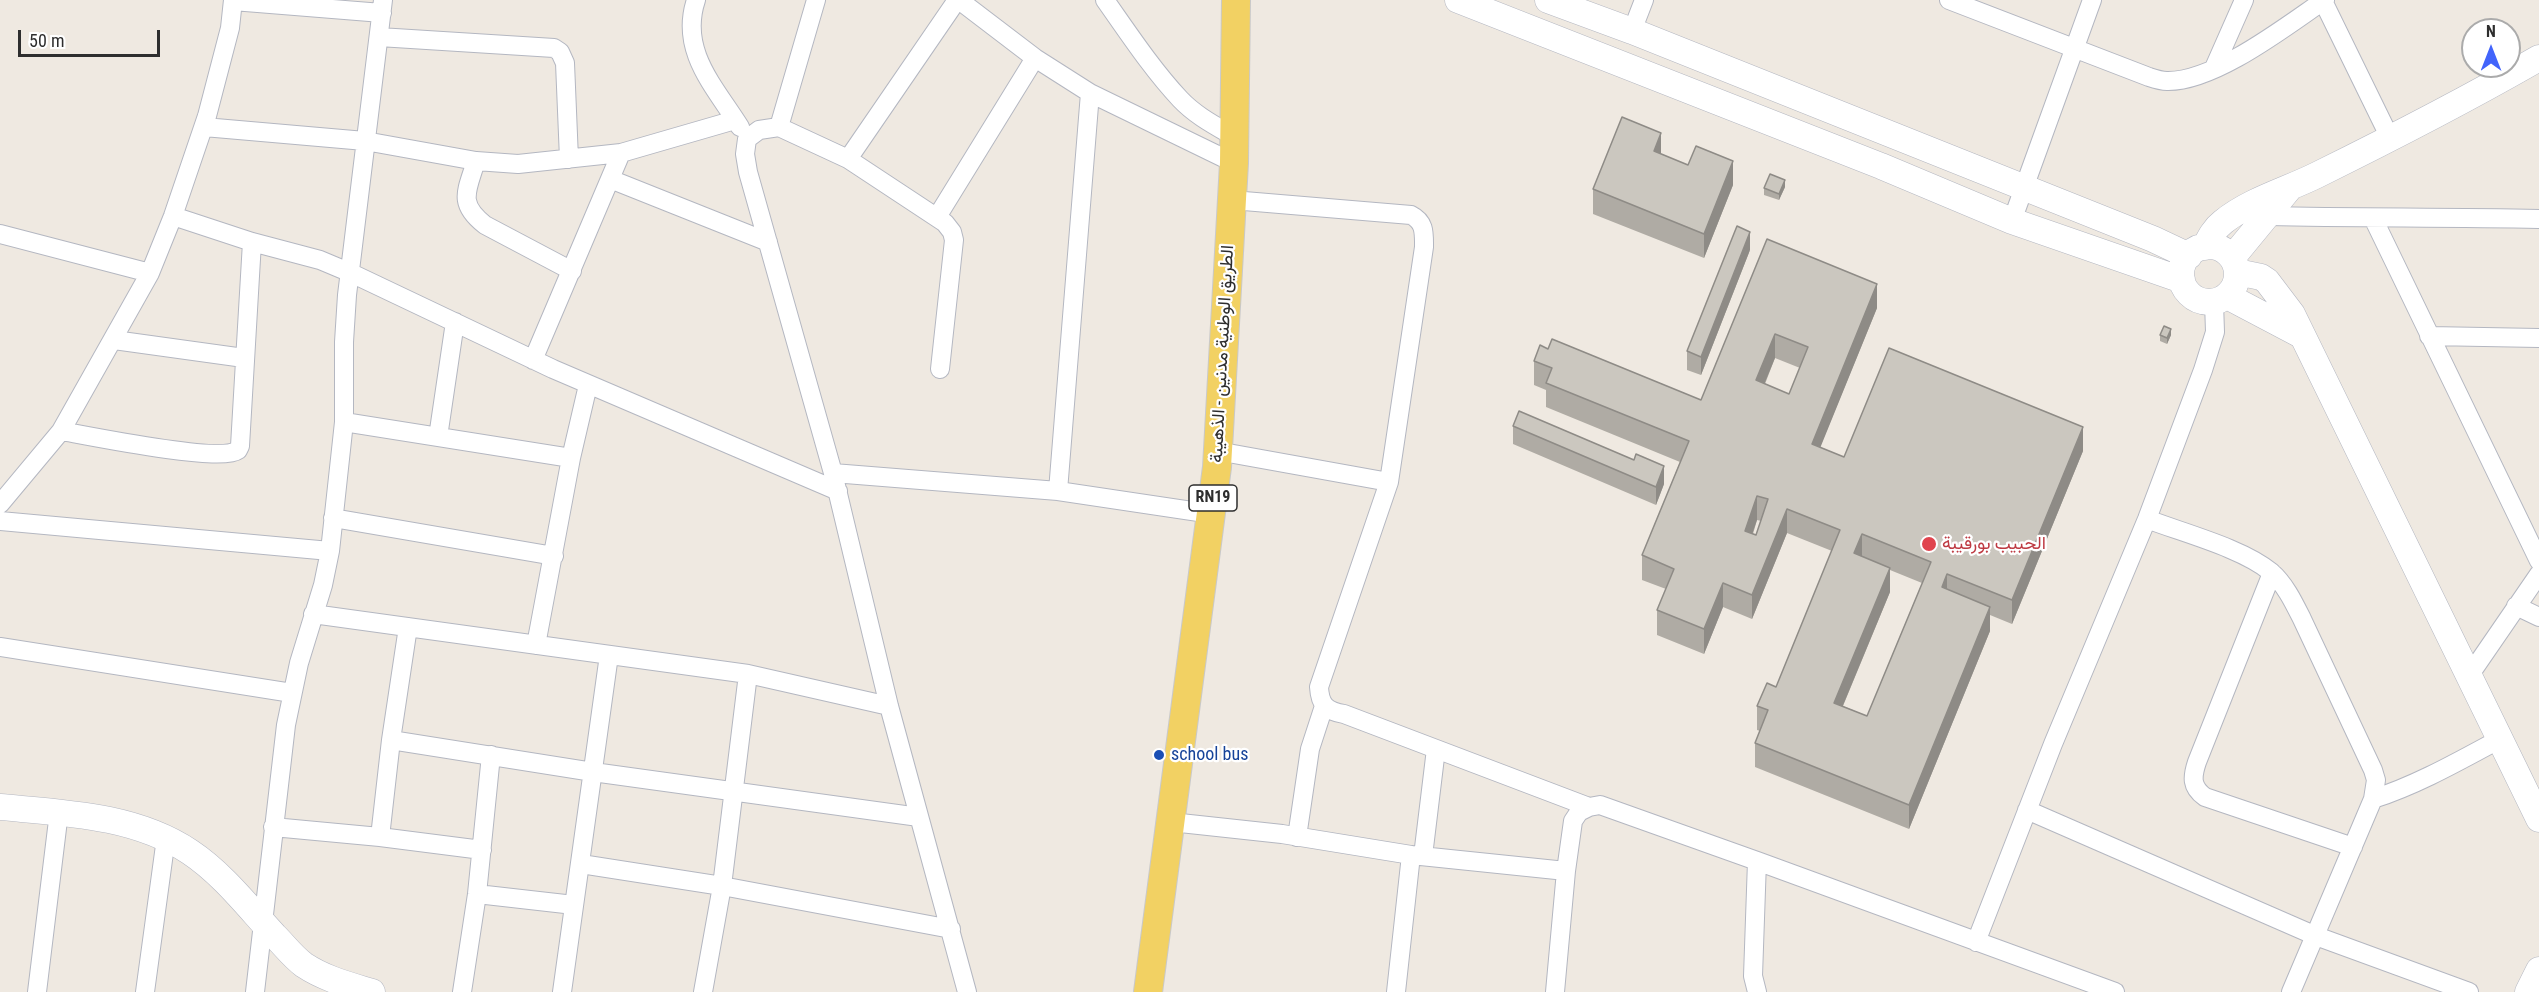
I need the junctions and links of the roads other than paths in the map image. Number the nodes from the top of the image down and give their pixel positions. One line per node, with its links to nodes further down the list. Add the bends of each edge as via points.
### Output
1 (233, 0): 14 (street); 23 (street, via 230,28)
2 (696, 0): 22 (street, via 691,30 693,47)
3 (816, 0): 24 (street)
4 (958, 0): 18 (street); 31 (street)
5 (1105, 0): 28 (street, via 1143,55 1181,100)
6 (1236, 0): 28 (main road, الطريق الوطنية مدنين - الذهيبة / RN19)
7 (1458, 0): 41 (street)
8 (1548, 0): 15 (street)
9 (1644, 0): 15 (street)
10 (1949, 0): 17 (street)
11 (2092, 0): 17 (street)
12 (2244, 0): 20 (street)
13 (2324, 1): 20 (street, via 2244,54); 25 (street)
14 (383, 6): 16 (street)
15 (1632, 31): 34 (street)
16 (379, 37): 27 (street); 30 (street, via 554,48 565,63)
17 (2073, 47): 20 (street, via 2168,81); 34 (street)
18 (1035, 58): 21 (street); 38 (street)
19 (2539, 58): 25 (street)
20 (2214, 68)
21 (1090, 93): 28 (street); 70 (street)
22 (735, 120): 26 (street); 29 (street)
23 (204, 127): 27 (street); 37 (street)
24 (779, 128): 26 (street, via 759,130); 31 (street)
25 (2390, 138): 35 (street)
26 (747, 139): 45 (street, via 748,172)
27 (365, 141): 32 (street); 50 (street)
28 (1234, 149): 36 (main road, الطريق الوطنية مدنين - الذهيبة / RN19)
29 (621, 153): 30 (street); 33 (street)
30 (569, 159): 32 (street, via 518,164)
31 (848, 159): 38 (street)
32 (476, 160): 48 (street, via 466,195 467,208 473,216)
33 (610, 179): 45 (street); 48 (street)
34 (2024, 189): 41 (street); 46 (street, via 2153,239)
35 (2289, 189): 42 (street); 46 (street, via 2224,221)
36 (1232, 200): 66 (main road, الطريق الوطنية مدنين - الذهيبة / RN19); 69 (street, via 1411,215 1422,224 1424,247)
37 (173, 216): 44 (street); 49 (street)
38 (937, 217): 61 (street, via 952,232 954,240)
39 (2373, 218): 40 (street); 42 (street); 56 (street)
40 (2539, 219)
41 (2012, 221): 51 (street)
42 (2263, 222): 47 (street); 52 (street, via 2262,257)
43 (0, 234): 49 (street)
44 (252, 242): 50 (street, via 320,260); 59 (street)
45 (768, 242): 68 (street)
46 (2197, 251): 47 (street, via 2220,249); 51 (street, via 2182,267)
47 (2235, 265): 52 (street, via 2261,277); 53 (street, via 2235,285)
48 (572, 271): 60 (street)
49 (150, 273): 58 (street)
50 (351, 273): 54 (street); 63 (street, via 344,342)
51 (2182, 280): 53 (street, via 2195,298)
52 (2281, 297): 55 (street)
53 (2220, 299): 55 (street); 74 (street, via 2211,346)
54 (455, 322): 60 (street); 65 (street)
55 (2301, 335): 89 (street)
56 (2428, 336): 57 (street); 78 (street)
57 (2539, 338)
58 (114, 340): 59 (street); 64 (street)
59 (244, 358): 64 (street, via 240,446 233,454 180,451)
60 (533, 360): 62 (street)
61 (940, 369)
62 (588, 385): 67 (street); 68 (street)
63 (344, 422): 65 (street); 73 (street)
64 (61, 431): 71 (street)
65 (438, 437): 67 (street)
66 (1217, 451): 69 (street); 72 (main road, الطريق الوطنية مدنين - الذهيبة / RN19)
67 (571, 458): 77 (street)
68 (836, 482): 70 (street); 91 (street)
69 (1389, 482): 92 (street, via 1319,687)
70 (1058, 492): 72 (street)
71 (0, 504)
72 (1212, 514): 106 (main road, الطريق الوطنية مدنين - الذهيبة / RN19)
73 (333, 518): 76 (street); 77 (street)
74 (2147, 519): 79 (street, via 2251,559); 102 (street)
75 (0, 521): 76 (street)
76 (330, 551): 82 (street)
77 (554, 556): 85 (street)
78 (2539, 561)
79 (2272, 573): 99 (street, via 2290,596 2369,758 2376,780); 111 (street, via 2197,762 2192,777 2194,786 2205,797)
80 (2539, 574): 81 (street)
81 (2516, 606): 83 (street); 89 (street)
82 (313, 614): 84 (street); 90 (street)
83 (2539, 617)
84 (408, 627): 85 (street); 94 (street)
85 (536, 645): 87 (street)
86 (0, 647): 90 (street)
87 (609, 655): 88 (street); 97 (street)
88 (748, 674): 91 (street); 98 (street)
89 (2469, 676): 93 (street)
90 (292, 693): 107 (street)
91 (889, 706): 104 (street)
92 (1324, 706): 95 (street); 109 (street, via 1310,749)
93 (2500, 739): 99 (street); 105 (street)
94 (390, 740): 96 (street); 108 (street)
95 (1436, 749): 101 (street); 113 (street)
96 (491, 755): 97 (street); 112 (street)
97 (593, 772): 98 (street); 115 (street)
98 (734, 791): 104 (street); 117 (street)
99 (2373, 799): 111 (street)
100 (0, 807): 103 (street)
101 (1589, 807): 114 (street, via 1610,807); 116 (street, via 1573,821)
102 (2027, 810): 122 (street); 123 (street)
103 (59, 812): 110 (street, via 130,824); 127 (street)
104 (919, 817): 121 (street)
105 (2539, 819)
106 (1171, 822): 109 (street); 134 (main road, الطريق الوطنية مدنين - الذهيبة / RN19)
107 (273, 827): 108 (street); 120 (street)
108 (380, 837): 112 (street)
109 (1297, 837): 113 (street)
110 (166, 838): 120 (street, via 213,870); 128 (street)
111 (2353, 847): 122 (street)
112 (482, 850): 118 (street)
113 (1417, 856): 116 (street); 135 (street)
114 (1757, 861): 123 (street); 137 (street, via 1753,976)
115 (581, 864): 117 (street); 119 (street)
116 (1566, 871): 136 (street)
117 (722, 886): 121 (street); 132 (street)
118 (477, 894): 119 (street); 130 (street)
119 (574, 905): 131 (street)
120 (262, 922): 126 (street); 129 (street, via 303,964)
121 (951, 929): 133 (street)
122 (2316, 936): 139 (street); 140 (street)
123 (1976, 942): 125 (street)
124 (2539, 970): 141 (street)
125 (2086, 987): 138 (street)
126 (256, 991)
127 (37, 992)
128 (145, 992)
129 (372, 992)
130 (462, 992)
131 (562, 992)
132 (703, 992)
133 (967, 992)
134 (1148, 992)
135 (1396, 992)
136 (1555, 992)
137 (1757, 992)
138 (2115, 992)
139 (2291, 992)
140 (2469, 992)
141 (2528, 992)

